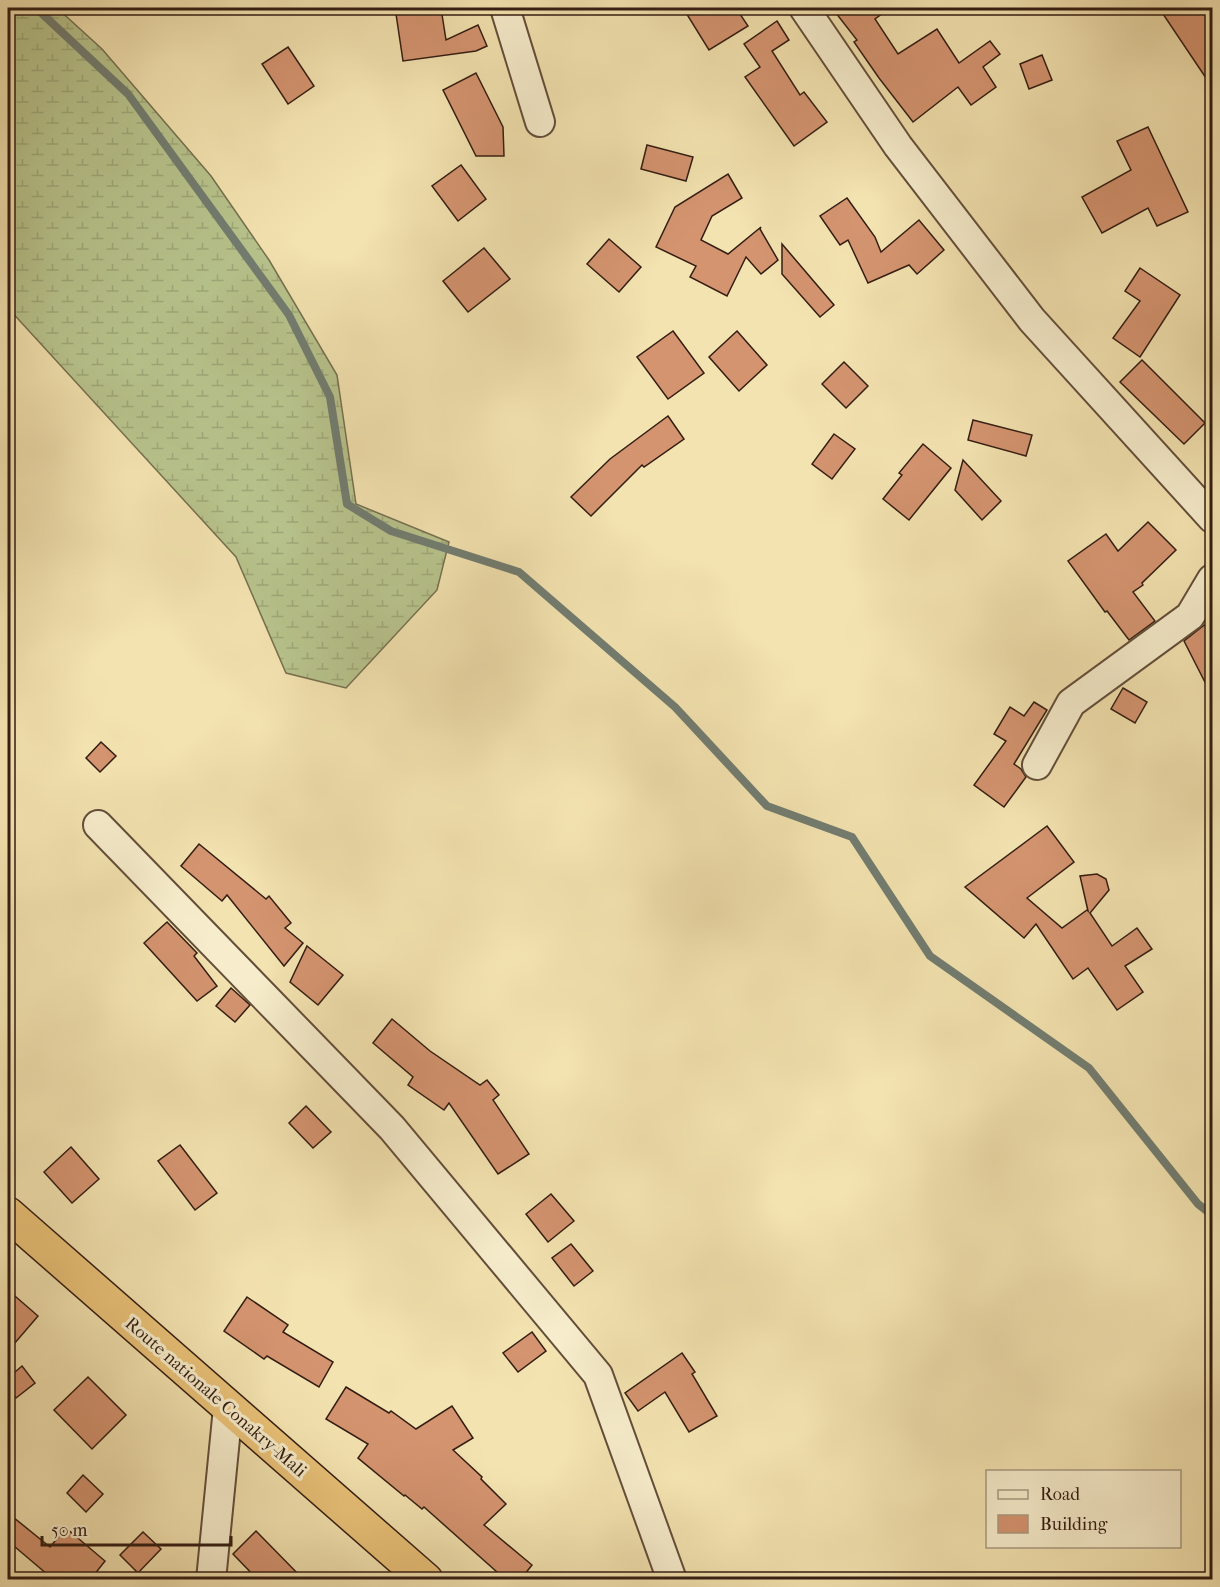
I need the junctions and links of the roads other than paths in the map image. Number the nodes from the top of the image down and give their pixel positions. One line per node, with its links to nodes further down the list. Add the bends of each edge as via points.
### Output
1 (505, 8): 3 (street)
2 (804, 8): 4 (street, via 898,146 1032,320)
3 (540, 122)
4 (1212, 518)
5 (1212, 579): 6 (street, via 1190,616 1071,703)
6 (1037, 765)
7 (98, 825): 12 (street, via 392,1128 598,1375)
8 (8, 1214): 9 (highway, Route nationale Conakry-Mali)
9 (228, 1408): 10 (street); 11 (highway, Route nationale Conakry-Mali)
10 (211, 1580)
11 (426, 1580)
12 (672, 1580)

